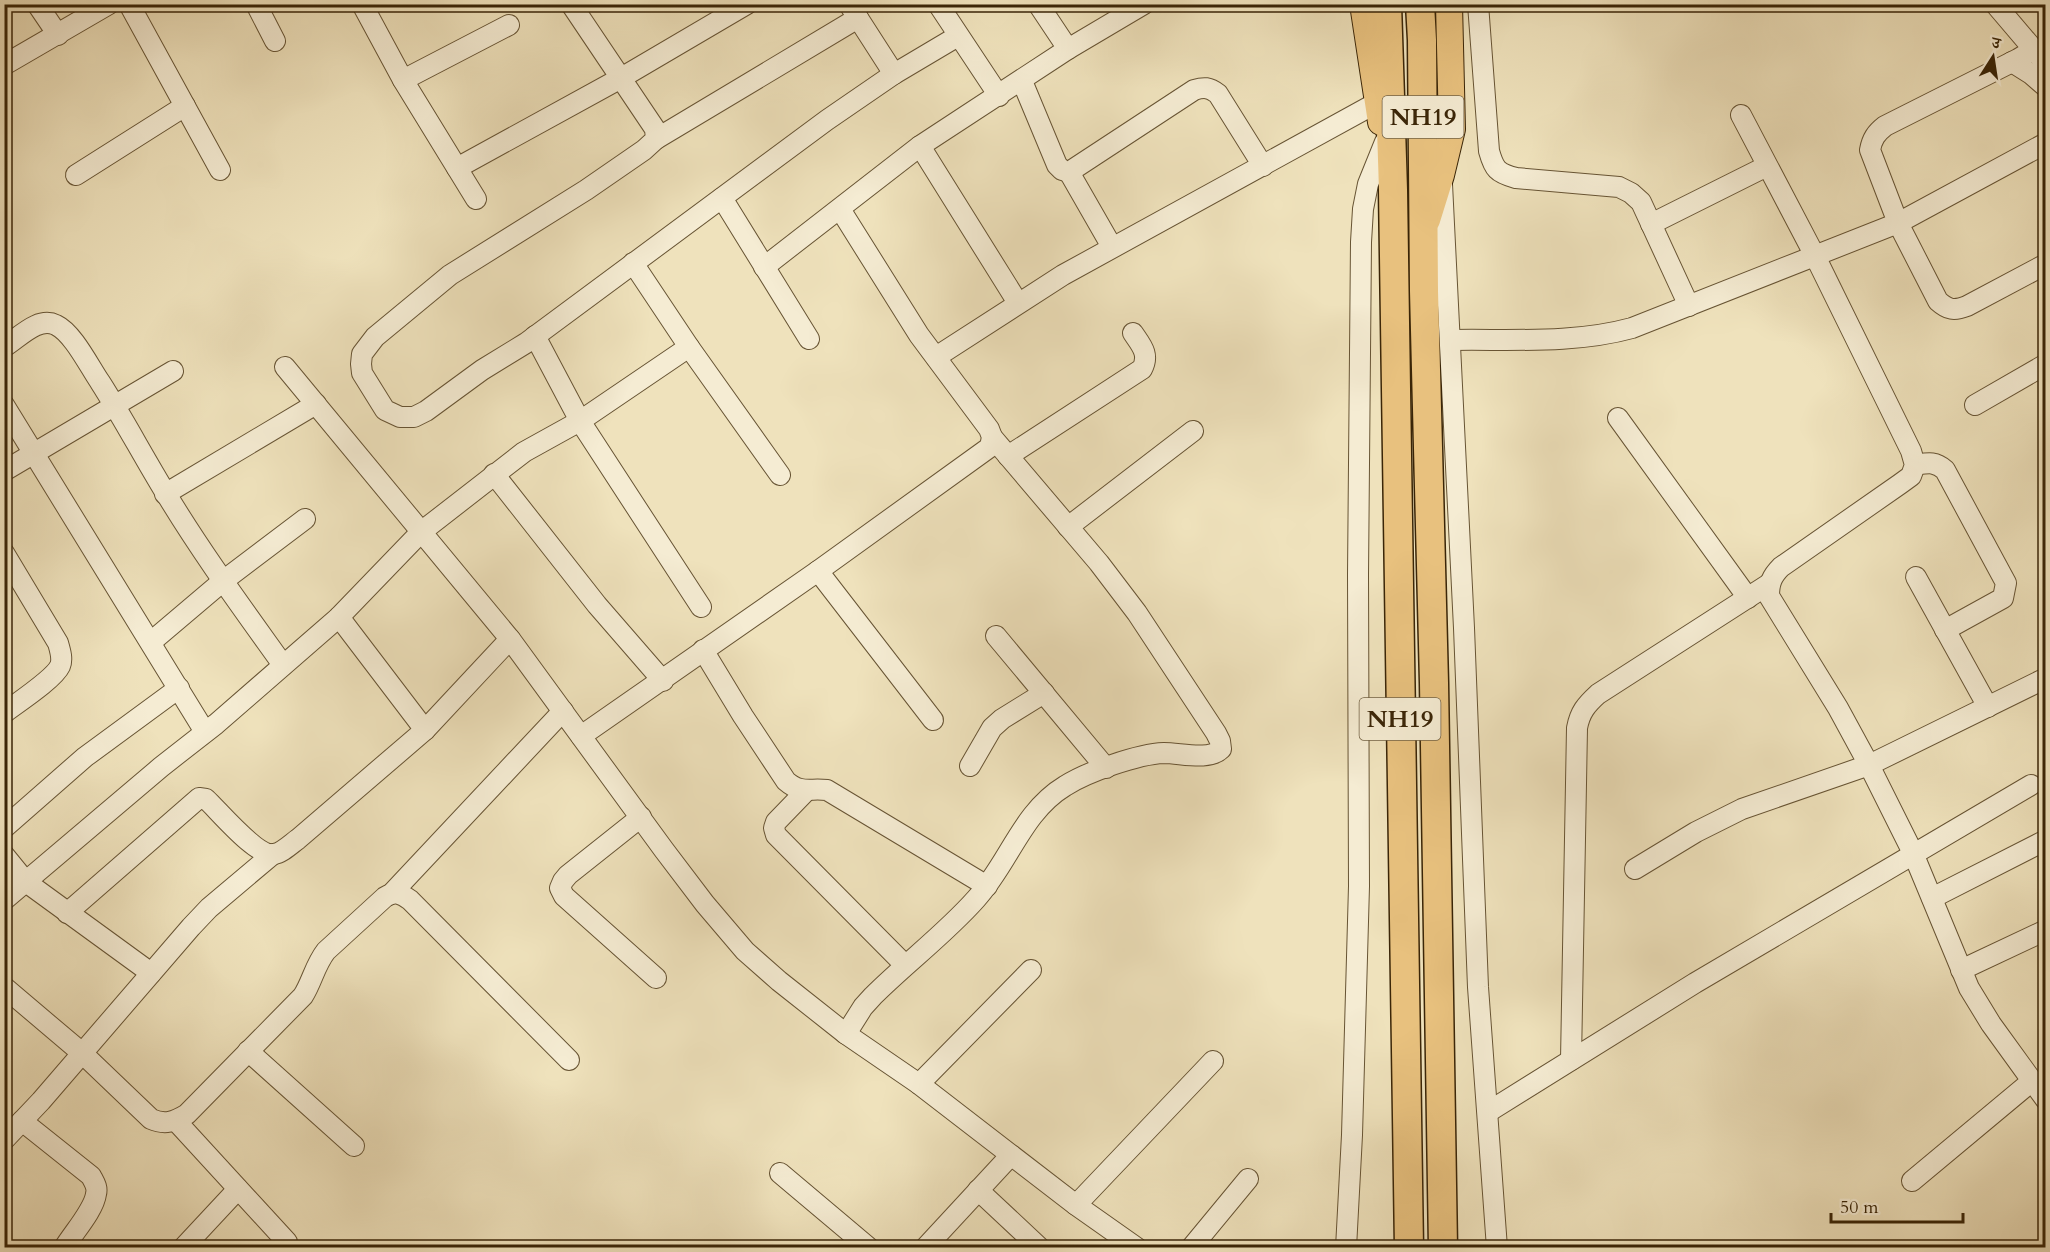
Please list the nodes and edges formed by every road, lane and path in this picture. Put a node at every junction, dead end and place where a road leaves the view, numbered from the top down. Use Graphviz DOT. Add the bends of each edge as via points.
graph roads {
  1 [pos="37,4"];
  2 [pos="110,4"];
  3 [pos="129,4"];
  4 [pos="256,4"];
  5 [pos="362,4"];
  6 [pos="572,4"];
  7 [pos="747,4"];
  8 [pos="938,4"];
  9 [pos="1038,4"];
  10 [pos="1144,4"];
  11 [pos="1363,4"];
  12 [pos="1387,4"];
  13 [pos="1420,4"];
  14 [pos="1449,4"];
  15 [pos="1478,4"];
  16 [pos="1995,4"];
  17 [pos="725,10"];
  18 [pos="853,11"];
  19 [pos="509,25"];
  20 [pos="58,35"];
  21 [pos="958,36"];
  22 [pos="274,41"];
  23 [pos="1068,50"];
  24 [pos="2027,57"];
  25 [pos="4,65"];
  26 [pos="894,74"];
  27 [pos="621,78"];
  28 [pos="403,80"];
  29 [pos="1022,81"];
  30 [pos="2046,87"];
  31 [pos="999,96"];
  32 [pos="1378,102"];
  33 [pos="185,106"];
  34 [pos="1741,115"];
  35 [pos="656,139"];
  36 [pos="1385,141"];
  37 [pos="2046,143"];
  38 [pos="921,146"];
  39 [pos="1263,166"];
  40 [pos="1767,166"];
  41 [pos="457,168"];
  42 [pos="220,170"];
  43 [pos="1069,172"];
  44 [pos="76,175"];
  45 [pos="1442,175"];
  46 [pos="1393,190"];
  47 [pos="722,198"];
  48 [pos="476,199"];
  49 [pos="840,209"];
  50 [pos="1898,223"];
  51 [pos="1651,224"];
  52 [pos="1424,229"];
  53 [pos="1112,247"];
  54 [pos="1815,256"];
  55 [pos="633,263"];
  56 [pos="2046,264"];
  57 [pos="764,267"];
  58 [pos="1018,303"];
  59 [pos="1689,306"];
  60 [pos="1132,333"];
  61 [pos="535,336"];
  62 [pos="809,339"];
  63 [pos="1451,340"];
  64 [pos="4,347"];
  65 [pos="689,347"];
  66 [pos="936,357"];
  67 [pos="2046,364"];
  68 [pos="285,367"];
  69 [pos="173,371"];
  70 [pos="316,404"];
  71 [pos="4,405"];
  72 [pos="1975,405"];
  73 [pos="115,406"];
  74 [pos="1618,418"];
  75 [pos="580,421"];
  76 [pos="1193,431"];
  77 [pos="992,437"];
  78 [pos="36,453"];
  79 [pos="1008,456"];
  80 [pos="1915,465"];
  81 [pos="4,471"];
  82 [pos="494,474"];
  83 [pos="780,475"];
  84 [pos="165,494"];
  85 [pos="305,519"];
  86 [pos="1068,526"];
  87 [pos="421,531"];
  88 [pos="4,554"];
  89 [pos="818,571"];
  90 [pos="1916,577"];
  91 [pos="223,581"];
  92 [pos="1769,584"];
  93 [pos="1748,598"];
  94 [pos="701,607"];
  95 [pos="339,617"];
  96 [pos="1945,630"];
  97 [pos="996,636"];
  98 [pos="510,639"];
  99 [pos="151,642"];
  100 [pos="703,650"];
  101 [pos="283,665"];
  102 [pos="2046,678"];
  103 [pos="663,681"];
  104 [pos="179,688"];
  105 [pos="1044,693"];
  106 [pos="1988,707"];
  107 [pos="563,711"];
  108 [pos="4,713"];
  109 [pos="933,720"];
  110 [pos="425,730"];
  111 [pos="205,732"];
  112 [pos="582,736"];
  113 [pos="1869,765"];
  114 [pos="970,766"];
  115 [pos="1106,768"];
  116 [pos="2031,785"];
  117 [pos="806,791"];
  118 [pos="641,817"];
  119 [pos="4,828"];
  120 [pos="2046,840"];
  121 [pos="1913,853"];
  122 [pos="273,854"];
  123 [pos="4,855"];
  124 [pos="1635,869"];
  125 [pos="26,882"];
  126 [pos="987,885"];
  127 [pos="393,892"];
  128 [pos="1932,898"];
  129 [pos="4,900"];
  130 [pos="68,913"];
  131 [pos="2046,930"];
  132 [pos="904,965"];
  133 [pos="1030,970"];
  134 [pos="1961,970"];
  135 [pos="151,973"];
  136 [pos="656,978"];
  137 [pos="4,987"];
  138 [pos="846,1034"];
  139 [pos="248,1052"];
  140 [pos="82,1053"];
  141 [pos="569,1060"];
  142 [pos="1571,1060"];
  143 [pos="1213,1061"];
  144 [pos="2032,1081"];
  145 [pos="919,1084"];
  146 [pos="2046,1100"];
  147 [pos="1488,1112"];
  148 [pos="176,1121"];
  149 [pos="11,1129"];
  150 [pos="354,1146"];
  151 [pos="1011,1155"];
  152 [pos="780,1173"];
  153 [pos="1248,1179"];
  154 [pos="1912,1181"];
  155 [pos="238,1188"];
  156 [pos="978,1190"];
  157 [pos="1076,1205"];
  158 [pos="287,1242"];
  159 [pos="64,1248"];
  160 [pos="183,1248"];
  161 [pos="869,1248"];
  162 [pos="925,1248"];
  163 [pos="1040,1248"];
  164 [pos="1137,1248"];
  165 [pos="1191,1248"];
  166 [pos="1346,1248"];
  167 [pos="1408,1248"];
  168 [pos="1443,1248"];
  169 [pos="1497,1248"];
  1 -- 20 [label="street"];
  2 -- 20 [label="street"];
  3 -- 33 [label="street"];
  4 -- 22 [label="street"];
  5 -- 28 [label="street"];
  6 -- 27 [label="street"];
  7 -- 17 [label="street"];
  8 -- 21 [label="street"];
  9 -- 23 [label="street"];
  10 -- 23 [label="street"];
  11 -- 32 [label="main road"];
  12 -- 46 [label="highway, NH19"];
  13 -- 52 [label="highway, NH19"];
  14 -- 45 [label="main road" via="1452,129"];
  15 -- 51 [label="street" via="1493,165 1502,174 1516,178 1618,187 1641,202"];
  16 -- 24 [label="street"];
  17 -- 27 [label="street"];
  18 -- 26 [label="street"];
  18 -- 35 [label="street"];
  19 -- 28 [label="street"];
  20 -- 25 [label="street"];
  21 -- 26 [label="street"];
  21 -- 31 [label="street"];
  23 -- 29 [label="street"];
  24 -- 30 [label="street" via="2031,74"];
  24 -- 50 [label="street" via="1877,132 1870,150"];
  26 -- 47 [label="street"];
  27 -- 35 [label="street" via="655,129"];
  27 -- 41 [label="street"];
  28 -- 41 [label="street"];
  29 -- 31 [label="street"];
  29 -- 43 [label="street" via="1057,165"];
  31 -- 38 [label="street"];
  32 -- 36 [label="main road"];
  32 -- 39 [label="street"];
  33 -- 42 [label="street"];
  33 -- 44 [label="street"];
  34 -- 40 [label="street"];
  35 -- 61 [label="street" via="586,190 450,275 375,336 362,354 362,373 385,410 400,417 414,417"];
  36 -- 46 [label="main road"];
  36 -- 166 [label="street" via="1368,184 1361,242 1359,886"];
  37 -- 50 [label="street"];
  38 -- 49 [label="street"];
  38 -- 58 [label="street"];
  39 -- 43 [label="street" via="1218,94 1202,87"];
  39 -- 53 [label="street"];
  40 -- 51 [label="street"];
  40 -- 54 [label="street"];
  41 -- 48 [label="street"];
  43 -- 53 [label="street"];
  45 -- 52 [label="main road"];
  45 -- 63 [label="street"];
  46 -- 167 [label="highway, NH19"];
  47 -- 55 [label="street"];
  47 -- 57 [label="street"];
  49 -- 57 [label="street"];
  49 -- 66 [label="street"];
  50 -- 54 [label="street"];
  50 -- 56 [label="street" via="1938,302 1946,308 1967,306"];
  51 -- 59 [label="street"];
  52 -- 168 [label="highway, NH19"];
  53 -- 58 [label="street"];
  54 -- 59 [label="street"];
  54 -- 80 [label="street"];
  55 -- 61 [label="street"];
  55 -- 65 [label="street"];
  57 -- 62 [label="street"];
  58 -- 66 [label="street"];
  59 -- 63 [label="street" via="1632,328 1591,337"];
  60 -- 79 [label="street" via="1146,354 1142,369"];
  61 -- 75 [label="street"];
  63 -- 147 [label="street" via="1481,1047"];
  64 -- 73 [label="street" via="35,326 46,322 57,325 68,334"];
  65 -- 75 [label="street"];
  65 -- 83 [label="street"];
  66 -- 77 [label="street"];
  67 -- 72 [label="street"];
  68 -- 70 [label="street"];
  69 -- 73 [label="street"];
  70 -- 84 [label="street"];
  70 -- 87 [label="street"];
  71 -- 78 [label="street"];
  73 -- 78 [label="street"];
  73 -- 84 [label="street"];
  74 -- 93 [label="street"];
  75 -- 82 [label="street"];
  75 -- 94 [label="street"];
  76 -- 86 [label="street"];
  77 -- 79 [label="street"];
  77 -- 89 [label="street" via="985,452"];
  78 -- 81 [label="street"];
  78 -- 99 [label="street"];
  79 -- 86 [label="street"];
  80 -- 92 [label="street" via="1911,476 1781,567"];
  80 -- 96 [label="street" via="1931,462 1945,470 2006,583 2003,598"];
  82 -- 87 [label="street"];
  82 -- 103 [label="street" via="597,605"];
  84 -- 91 [label="street"];
  85 -- 91 [label="street"];
  86 -- 115 [label="street" via="1137,614 1220,741 1221,749 1216,754 1160,753"];
  87 -- 95 [label="street"];
  87 -- 98 [label="street"];
  88 -- 108 [label="street" via="61,654 60,666 53,675"];
  89 -- 100 [label="street"];
  89 -- 109 [label="street"];
  90 -- 96 [label="street"];
  91 -- 99 [label="street"];
  91 -- 101 [label="street"];
  92 -- 93 [label="street"];
  92 -- 113 [label="street" via="1769,596"];
  93 -- 142 [label="street" via="1598,694 1579,714"];
  95 -- 101 [label="street"];
  95 -- 110 [label="street"];
  96 -- 106 [label="street"];
  97 -- 105 [label="street"];
  98 -- 107 [label="street"];
  98 -- 110 [label="street"];
  99 -- 104 [label="street"];
  100 -- 103 [label="street"];
  100 -- 117 [label="street" via="786,781"];
  101 -- 111 [label="street"];
  102 -- 106 [label="street"];
  103 -- 112 [label="street"];
  104 -- 111 [label="street"];
  104 -- 119 [label="street" via="85,757"];
  105 -- 114 [label="street" via="992,728"];
  105 -- 115 [label="street"];
  106 -- 113 [label="street"];
  107 -- 112 [label="street"];
  107 -- 127 [label="street"];
  110 -- 122 [label="street" via="298,839"];
  111 -- 125 [label="street"];
  112 -- 118 [label="street"];
  113 -- 121 [label="street"];
  113 -- 124 [label="street" via="1742,809"];
  115 -- 126 [label="street" via="1066,785 1037,809"];
  116 -- 121 [label="street"];
  117 -- 126 [label="street" via="827,790"];
  117 -- 132 [label="street" via="776,822 776,835"];
  118 -- 136 [label="street" via="568,875 561,888 564,896"];
  118 -- 138 [label="street" via="745,951"];
  120 -- 128 [label="street"];
  121 -- 128 [label="street"];
  121 -- 142 [label="street"];
  122 -- 130 [label="street" via="254,846 206,799 198,798"];
  122 -- 135 [label="street" via="209,908"];
  123 -- 125 [label="street"];
  125 -- 129 [label="street"];
  125 -- 130 [label="street"];
  126 -- 132 [label="street" via="964,912"];
  127 -- 139 [label="street" via="326,951 303,996"];
  127 -- 141 [label="street" via="410,900"];
  128 -- 134 [label="street"];
  130 -- 135 [label="street"];
  131 -- 134 [label="street"];
  132 -- 138 [label="street" via="863,1007"];
  133 -- 145 [label="street"];
  134 -- 144 [label="street" via="1991,1024"];
  135 -- 140 [label="street"];
  137 -- 140 [label="street"];
  138 -- 145 [label="street"];
  139 -- 148 [label="street"];
  139 -- 150 [label="street"];
  140 -- 148 [label="street" via="151,1119 162,1124"];
  140 -- 149 [label="street"];
  142 -- 147 [label="street"];
  143 -- 157 [label="street"];
  144 -- 146 [label="street"];
  144 -- 154 [label="street"];
  145 -- 151 [label="street"];
  147 -- 169 [label="street"];
  148 -- 155 [label="street"];
  149 -- 159 [label="street" via="91,1176 96,1185 92,1206"];
  151 -- 156 [label="street"];
  151 -- 157 [label="street"];
  152 -- 161 [label="street"];
  153 -- 165 [label="street"];
  155 -- 158 [label="street"];
  155 -- 160 [label="street"];
  156 -- 162 [label="street"];
  156 -- 163 [label="street"];
  157 -- 164 [label="street"];
}
